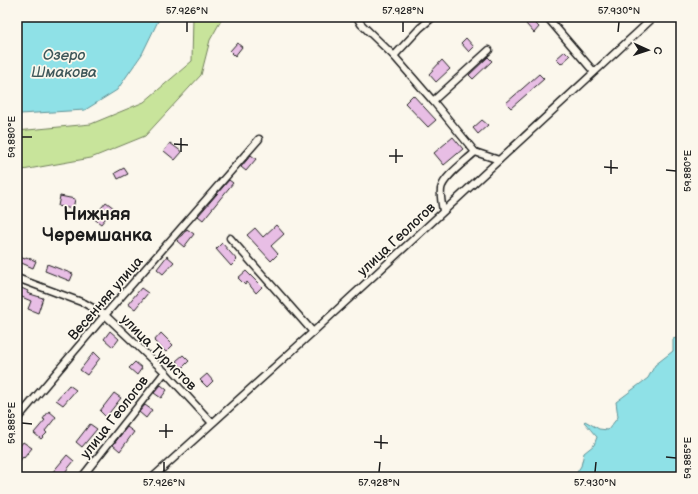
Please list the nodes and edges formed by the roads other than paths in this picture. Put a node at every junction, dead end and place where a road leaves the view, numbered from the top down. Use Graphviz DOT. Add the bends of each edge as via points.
graph roads {
  1 [pos="357,17"];
  2 [pos="433,17"];
  3 [pos="547,17"];
  4 [pos="654,17"];
  5 [pos="489,50"];
  6 [pos="394,56"];
  7 [pos="594,72"];
  8 [pos="434,100"];
  9 [pos="259,139"];
  10 [pos="475,152"];
  11 [pos="499,160"];
  12 [pos="443,211"];
  13 [pos="230,238"];
  14 [pos="17,278"];
  15 [pos="105,315"];
  16 [pos="313,332"];
  17 [pos="165,372"];
  18 [pos="17,419"];
  19 [pos="212,423"];
  20 [pos="82,477"];
  21 [pos="153,477"];
  1 -- 6 [label="street"];
  2 -- 6 [label="street"];
  3 -- 7 [label="street"];
  4 -- 7 [label="street, улица Геологов"];
  5 -- 8 [label="street"];
  6 -- 8 [label="street"];
  7 -- 11 [label="street, улица Геологов"];
  8 -- 10 [label="street"];
  9 -- 15 [label="street, Весенняя улица"];
  10 -- 11 [label="street"];
  10 -- 12 [label="street" via="447,178 441,188"];
  11 -- 12 [label="street, улица Геологов"];
  12 -- 16 [label="street, улица Геологов"];
  13 -- 16 [label="street"];
  14 -- 15 [label="street, улица Туристов" via="84,303"];
  15 -- 17 [label="street, улица Туристов"];
  15 -- 18 [label="street, Весенняя улица"];
  16 -- 19 [label="street, улица Геологов"];
  17 -- 19 [label="street, улица Туристов"];
  17 -- 20 [label="street, улица Геологов"];
  19 -- 21 [label="street, улица Геологов"];
}
